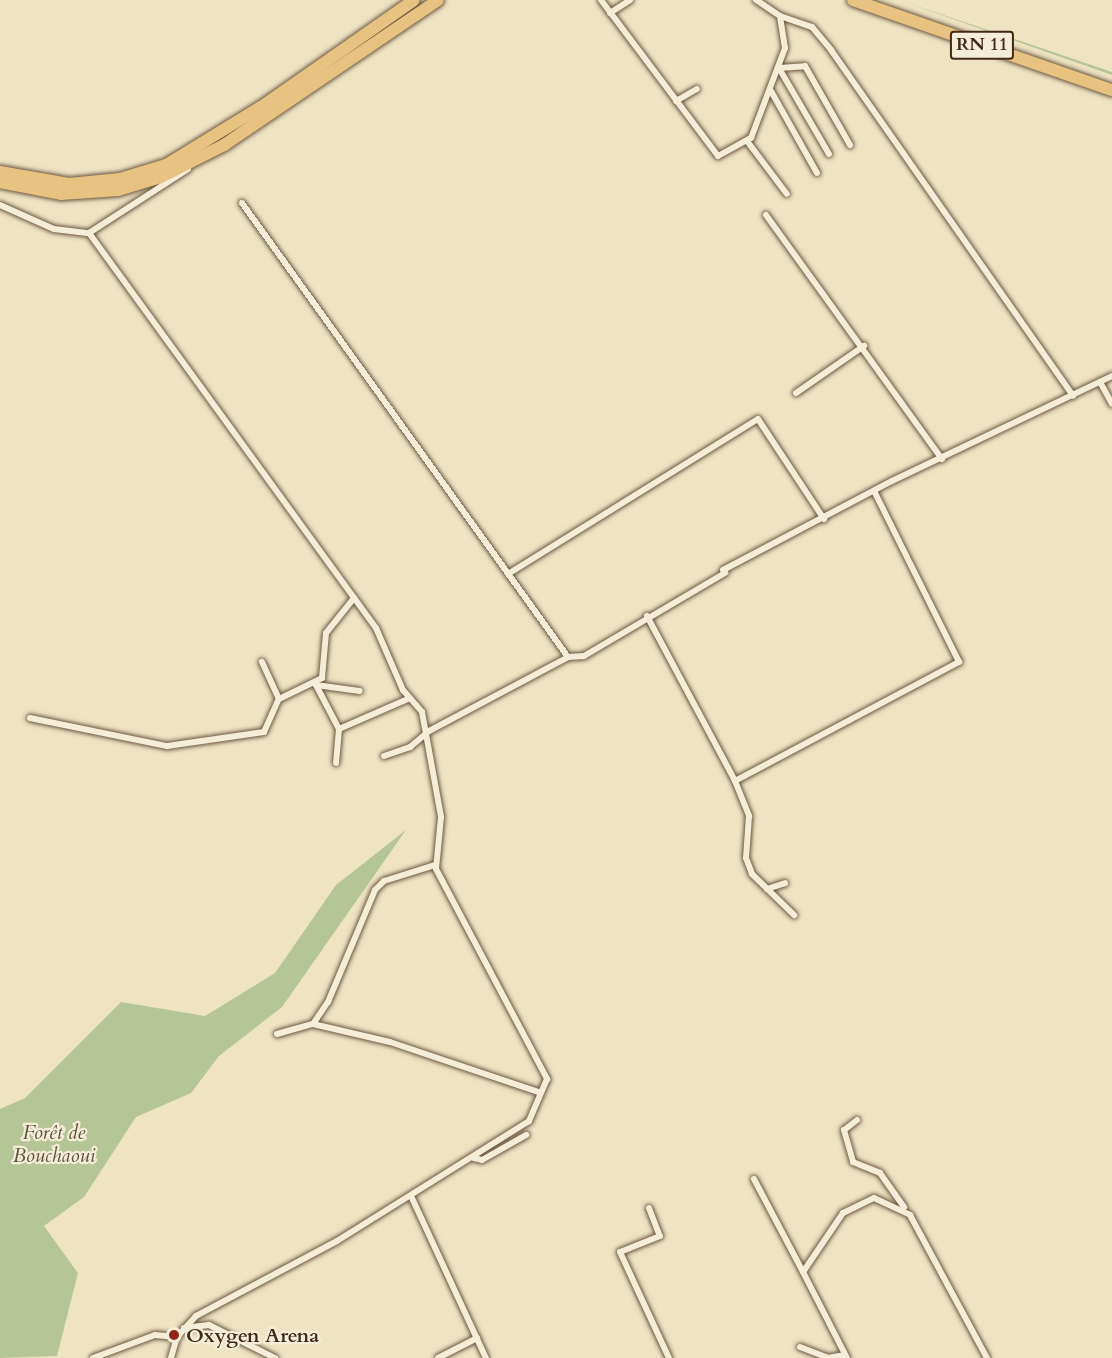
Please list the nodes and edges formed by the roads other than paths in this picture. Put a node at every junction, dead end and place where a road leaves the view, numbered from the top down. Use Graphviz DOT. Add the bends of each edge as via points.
graph roads {
  1 [pos="414,0"];
  2 [pos="438,0"];
  3 [pos="601,0"];
  4 [pos="630,0"];
  5 [pos="756,0"];
  6 [pos="853,0"];
  7 [pos="878,0"];
  8 [pos="610,13"];
  9 [pos="780,16"];
  10 [pos="779,68"];
  11 [pos="1112,82"];
  12 [pos="697,89"];
  13 [pos="1112,90"];
  14 [pos="771,91"];
  15 [pos="676,101"];
  16 [pos="747,141"];
  17 [pos="850,145"];
  18 [pos="208,154"];
  19 [pos="829,154"];
  20 [pos="0,172"];
  21 [pos="817,173"];
  22 [pos="0,182"];
  23 [pos="787,194"];
  24 [pos="242,203"];
  25 [pos="0,205"];
  26 [pos="766,215"];
  27 [pos="89,233"];
  28 [pos="864,346"];
  29 [pos="1112,376"];
  30 [pos="1100,382"];
  31 [pos="796,393"];
  32 [pos="1073,396"];
  33 [pos="1112,404"];
  34 [pos="942,459"];
  35 [pos="874,491"];
  36 [pos="824,519"];
  37 [pos="508,574"];
  38 [pos="354,598"];
  39 [pos="647,616"];
  40 [pos="568,657"];
  41 [pos="262,662"];
  42 [pos="316,685"];
  43 [pos="360,691"];
  44 [pos="279,699"];
  45 [pos="408,699"];
  46 [pos="30,718"];
  47 [pos="339,729"];
  48 [pos="429,731"];
  49 [pos="384,756"];
  50 [pos="336,763"];
  51 [pos="735,782"];
  52 [pos="435,865"];
  53 [pos="785,883"];
  54 [pos="767,889"];
  55 [pos="794,915"];
  56 [pos="313,1024"];
  57 [pos="277,1034"];
  58 [pos="539,1092"];
  59 [pos="857,1119"];
  60 [pos="526,1135"];
  61 [pos="474,1158"];
  62 [pos="754,1179"];
  63 [pos="412,1198"];
  64 [pos="649,1208"];
  65 [pos="905,1208"];
  66 [pos="803,1272"];
  67 [pos="183,1328"];
  68 [pos="177,1337"];
  69 [pos="477,1338"];
  70 [pos="800,1347"];
  71 [pos="846,1356"];
  72 [pos="93,1358"];
  73 [pos="171,1358"];
  74 [pos="274,1358"];
  75 [pos="438,1358"];
  76 [pos="486,1358"];
  77 [pos="669,1358"];
  78 [pos="987,1358"];
  1 -- 20 [label="highway" via="267,103 166,165 120,179 69,184"];
  2 -- 18 [label="highway"];
  3 -- 8 [label="street"];
  4 -- 8 [label="street"];
  5 -- 9 [label="street"];
  6 -- 13 [label="highway, RN 11"];
  7 -- 11 [label="highway, RN 11"];
  8 -- 15 [label="street"];
  9 -- 10 [label="street" via="785,48"];
  9 -- 32 [label="street" via="812,27 831,50"];
  10 -- 14 [label="street"];
  10 -- 17 [label="street" via="805,66"];
  10 -- 19 [label="street"];
  12 -- 15 [label="street"];
  14 -- 16 [label="street"];
  14 -- 21 [label="street"];
  15 -- 16 [label="street" via="718,156"];
  16 -- 23 [label="street"];
  18 -- 22 [label="highway" via="152,181 99,193 44,192"];
  18 -- 27 [label="street"];
  24 -- 37 [label="street"];
  25 -- 27 [label="street" via="54,229"];
  26 -- 28 [label="street"];
  27 -- 38 [label="street"];
  28 -- 31 [label="street"];
  28 -- 34 [label="street"];
  29 -- 30 [label="street"];
  30 -- 32 [label="street"];
  30 -- 33 [label="street"];
  32 -- 34 [label="street"];
  34 -- 35 [label="street"];
  35 -- 36 [label="street"];
  35 -- 51 [label="street" via="958,662"];
  36 -- 37 [label="street" via="758,419"];
  36 -- 39 [label="street"];
  37 -- 40 [label="street"];
  38 -- 42 [label="street" via="326,633 324,672"];
  38 -- 45 [label="street" via="381,636"];
  39 -- 40 [label="street" via="584,656"];
  39 -- 51 [label="street"];
  40 -- 48 [label="street"];
  41 -- 44 [label="street"];
  42 -- 43 [label="street"];
  42 -- 44 [label="street"];
  42 -- 47 [label="street"];
  44 -- 46 [label="street" via="264,732 179,746"];
  45 -- 47 [label="street"];
  45 -- 48 [label="street" via="422,712"];
  47 -- 50 [label="street"];
  48 -- 49 [label="street" via="410,747"];
  48 -- 52 [label="street" via="441,817"];
  51 -- 54 [label="street" via="748,816 746,858"];
  52 -- 56 [label="street" via="384,881 375,890 328,1002"];
  52 -- 58 [label="street" via="546,1073"];
  53 -- 54 [label="street"];
  54 -- 55 [label="street"];
  56 -- 57 [label="street"];
  56 -- 58 [label="street" via="390,1042"];
  58 -- 61 [label="street" via="529,1121"];
  59 -- 65 [label="street" via="844,1130 854,1162 880,1173"];
  60 -- 61 [label="street" via="482,1160"];
  61 -- 63 [label="street"];
  62 -- 66 [label="street"];
  63 -- 67 [label="street"];
  63 -- 69 [label="street"];
  64 -- 77 [label="street" via="660,1236 620,1252"];
  65 -- 66 [label="street" via="874,1198 843,1213"];
  65 -- 78 [label="street"];
  66 -- 71 [label="street"];
  67 -- 68 [label="street"];
  67 -- 74 [label="street" via="209,1325"];
  68 -- 72 [label="street" via="155,1335"];
  68 -- 73 [label="street"];
  69 -- 75 [label="street"];
  69 -- 76 [label="street"];
  70 -- 71 [label="street" via="828,1358"];
}
